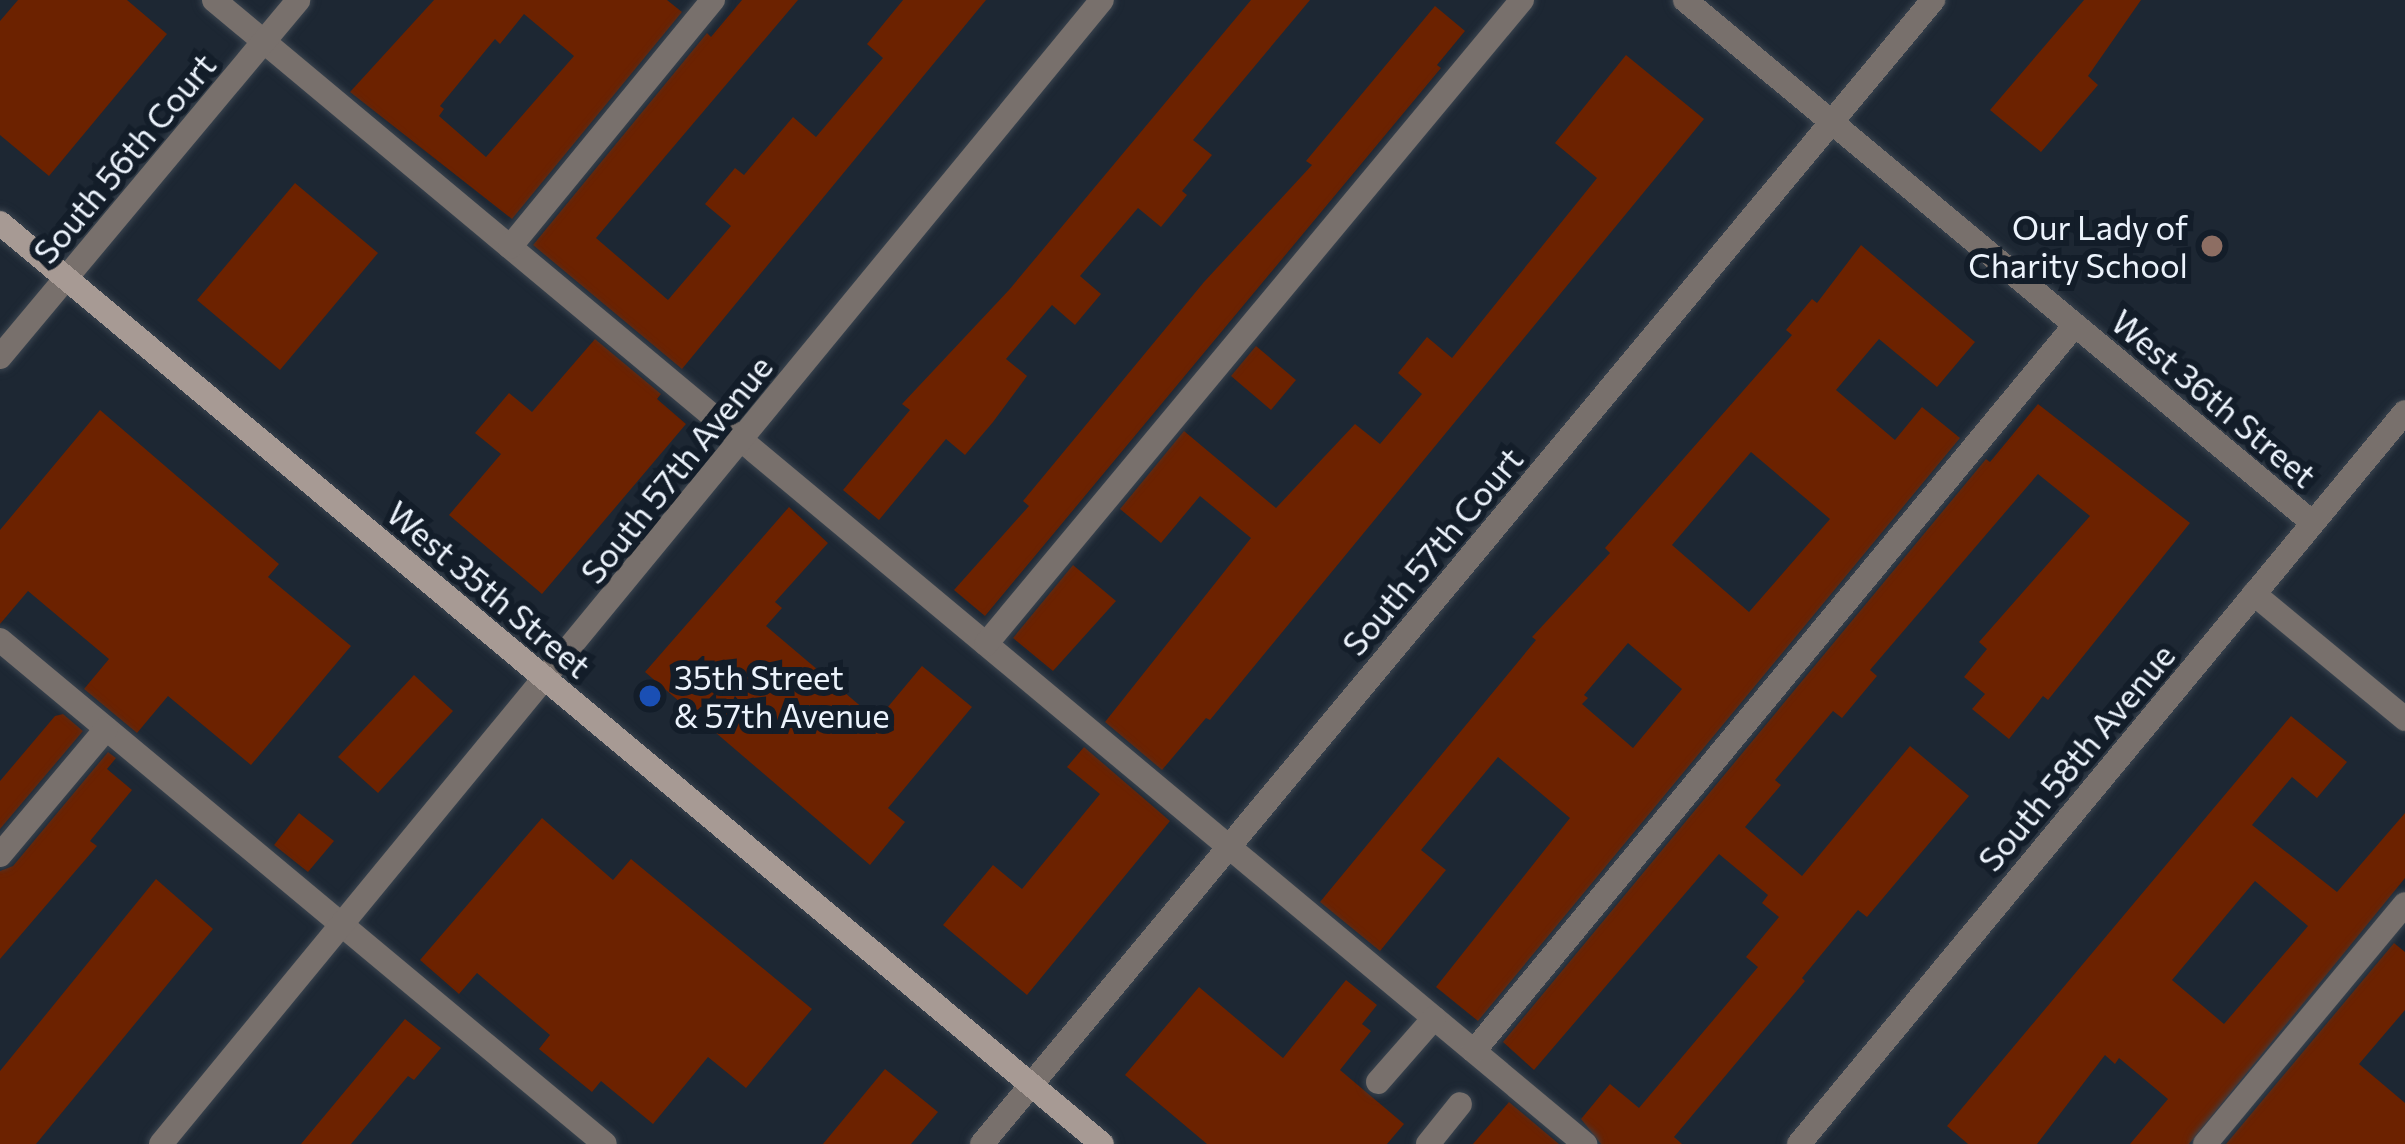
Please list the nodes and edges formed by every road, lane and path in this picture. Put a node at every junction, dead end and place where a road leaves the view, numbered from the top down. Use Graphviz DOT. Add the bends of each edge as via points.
graph roads {
  1 [pos="214,0"];
  2 [pos="298,0"];
  3 [pos="712,0"];
  4 [pos="1102,0"];
  5 [pos="1522,0"];
  6 [pos="1685,0"];
  7 [pos="1933,0"];
  8 [pos="263,41"];
  9 [pos="1831,122"];
  10 [pos="0,223"];
  11 [pos="510,247"];
  12 [pos="66,278"];
  13 [pos="2075,326"];
  14 [pos="0,357"];
  15 [pos="2405,412"];
  16 [pos="742,440"];
  17 [pos="2313,523"];
  18 [pos="2254,594"];
  19 [pos="0,640"];
  20 [pos="986,644"];
  21 [pos="546,680"];
  22 [pos="2405,719"];
  23 [pos="106,729"];
  24 [pos="1229,847"];
  25 [pos="0,855"];
  26 [pos="2405,904"];
  27 [pos="342,925"];
  28 [pos="1434,1018"];
  29 [pos="1474,1051"];
  30 [pos="1378,1082"];
  31 [pos="1031,1085"];
  32 [pos="1460,1104"];
  33 [pos="589,1139"];
  34 [pos="160,1144"];
  35 [pos="982,1144"];
  36 [pos="1102,1144"];
  37 [pos="1427,1144"];
  38 [pos="1585,1144"];
  39 [pos="1798,1144"];
  40 [pos="2205,1144"];
  1 -- 8 [label="street"];
  2 -- 8 [label="street, South 56th Court"];
  3 -- 11 [label="street"];
  4 -- 16 [label="street, South 57th Avenue"];
  5 -- 20 [label="street"];
  6 -- 9 [label="street, West 36th Street"];
  7 -- 9 [label="street, South 57th Court"];
  8 -- 11 [label="street"];
  8 -- 12 [label="street, South 56th Court"];
  9 -- 13 [label="street, West 36th Street"];
  9 -- 24 [label="street, South 57th Court"];
  10 -- 12 [label="street, West 35th Street"];
  11 -- 16 [label="street"];
  12 -- 14 [label="street, South 56th Court"];
  12 -- 21 [label="street, West 35th Street"];
  13 -- 17 [label="street, West 36th Street"];
  13 -- 29 [label="street"];
  15 -- 17 [label="street, South 58th Avenue"];
  16 -- 20 [label="street"];
  16 -- 21 [label="street, South 57th Avenue"];
  17 -- 18 [label="street, South 58th Avenue"];
  18 -- 22 [label="street"];
  18 -- 39 [label="street, South 58th Avenue"];
  19 -- 23 [label="street"];
  20 -- 24 [label="street"];
  21 -- 27 [label="street, South 57th Avenue"];
  21 -- 31 [label="street, West 35th Street"];
  23 -- 25 [label="street"];
  23 -- 27 [label="street"];
  24 -- 28 [label="street"];
  24 -- 31 [label="street, South 57th Court"];
  26 -- 40 [label="street"];
  27 -- 33 [label="street"];
  27 -- 34 [label="street, South 57th Avenue"];
  28 -- 29 [label="street"];
  28 -- 30 [label="street"];
  29 -- 38 [label="street"];
  31 -- 35 [label="street, South 57th Court"];
  31 -- 36 [label="street, West 35th Street"];
  32 -- 37 [label="street"];
}
